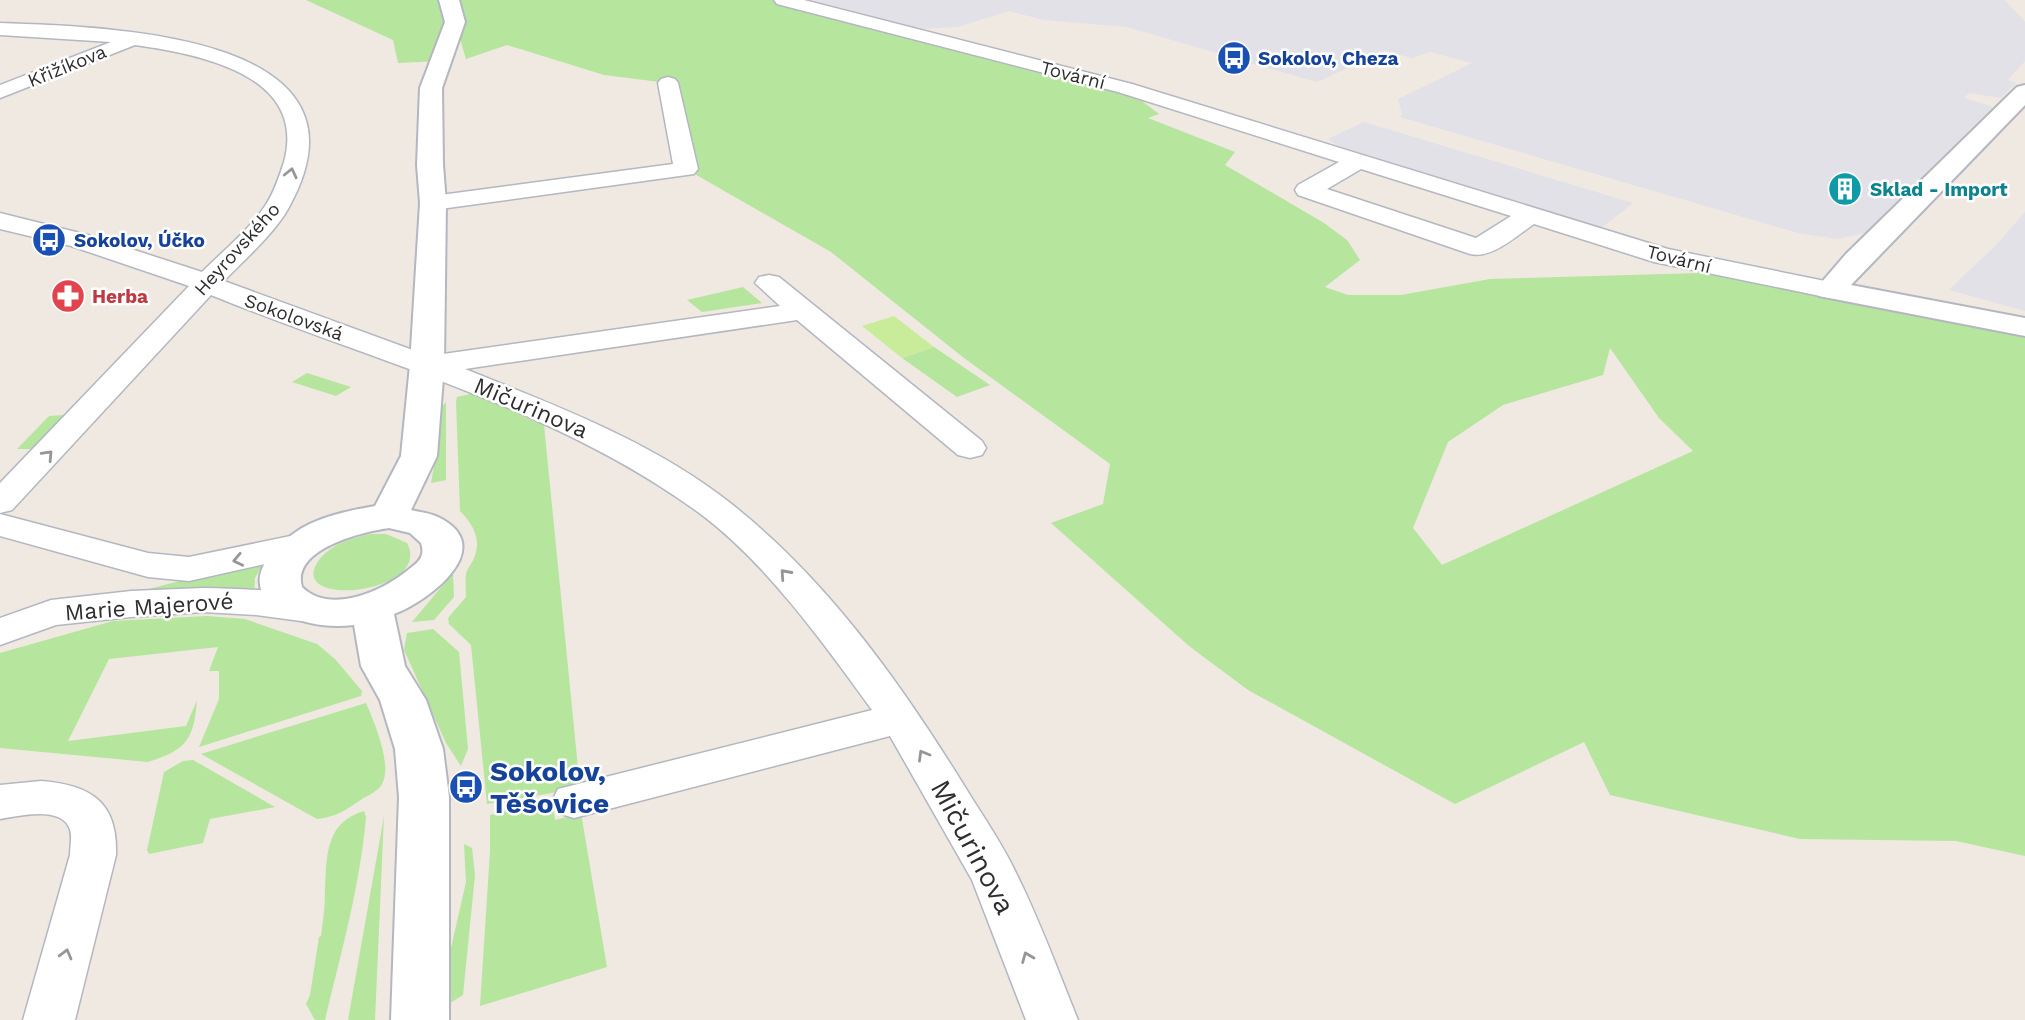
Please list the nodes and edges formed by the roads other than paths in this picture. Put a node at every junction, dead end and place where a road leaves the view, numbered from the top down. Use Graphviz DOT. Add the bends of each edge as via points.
graph roads {
  1 [pos="449,0"];
  2 [pos="783,0"];
  3 [pos="0,29"];
  4 [pos="135,39"];
  5 [pos="668,83"];
  6 [pos="0,92"];
  7 [pos="2025,92"];
  8 [pos="1359,162"];
  9 [pos="433,203"];
  10 [pos="1530,215"];
  11 [pos="0,221"];
  12 [pos="205,283"];
  13 [pos="769,283"];
  14 [pos="1830,290"];
  15 [pos="803,311"];
  16 [pos="2025,327"];
  17 [pos="428,365"];
  18 [pos="970,448"];
  19 [pos="0,503"];
  20 [pos="389,516"];
  21 [pos="0,525"];
  22 [pos="305,544"];
  23 [pos="189,569"];
  24 [pos="301,608"];
  25 [pos="371,608"];
  26 [pos="51,613"];
  27 [pos="0,632"];
  28 [pos="901,718"];
  29 [pos="574,801"];
  30 [pos="0,802"];
  31 [pos="49,1020"];
  32 [pos="420,1020"];
  33 [pos="1052,1020"];
  1 -- 9 [label="street" via="455,22 431,88"];
  2 -- 8 [label="street, Tovární" via="1125,88"];
  3 -- 4 [label="street, Heyrovského"];
  4 -- 6 [label="street, Křižíkova"];
  12 -- 4 [label="street, Heyrovského, one-way" via="275,211 294,162 299,138 296,118 288,100 253,74 196,51"];
  5 -- 9 [label="street" via="686,169"];
  7 -- 14 [label="street"];
  8 -- 10 [label="street, Tovární"];
  8 -- 10 [label="street" via="1307,190 1479,248"];
  9 -- 17 [label="street"];
  10 -- 14 [label="street, Tovární" via="1663,256"];
  11 -- 12 [label="street, Sokolovská" via="127,254"];
  12 -- 17 [label="street, Sokolovská"];
  19 -- 12 [label="street, Heyrovského, one-way" via="158,339"];
  13 -- 15 [label="street"];
  14 -- 16 [label="street"];
  15 -- 17 [label="street, Mičurinova"];
  15 -- 18 [label="street"];
  17 -- 20 [label="street" via="419,456"];
  28 -- 17 [label="street, Mičurinova, one-way" via="836,631 775,562 716,509 646,463 577,426"];
  20 -- 22 [label="street" via="348,523"];
  20 -- 25 [label="street" via="432,527 441,539 443,553 420,585"];
  21 -- 23 [label="street" via="148,565"];
  22 -- 23 [label="street, one-way"];
  22 -- 24 [label="street" via="281,573 280,587 286,599"];
  23 -- 26 [label="street"];
  24 -- 25 [label="street" via="333,613"];
  24 -- 26 [label="street, Marie Majerové" via="203,600"];
  25 -- 32 [label="street" via="383,666 403,700 419,749 424,797"];
  26 -- 27 [label="street, Marie Majerové"];
  28 -- 29 [label="street"];
  33 -- 28 [label="street, Mičurinova, one-way" via="994,876"];
  31 -- 30 [label="street, one-way" via="93,855 94,831 85,814 65,800 40,797"];
}
